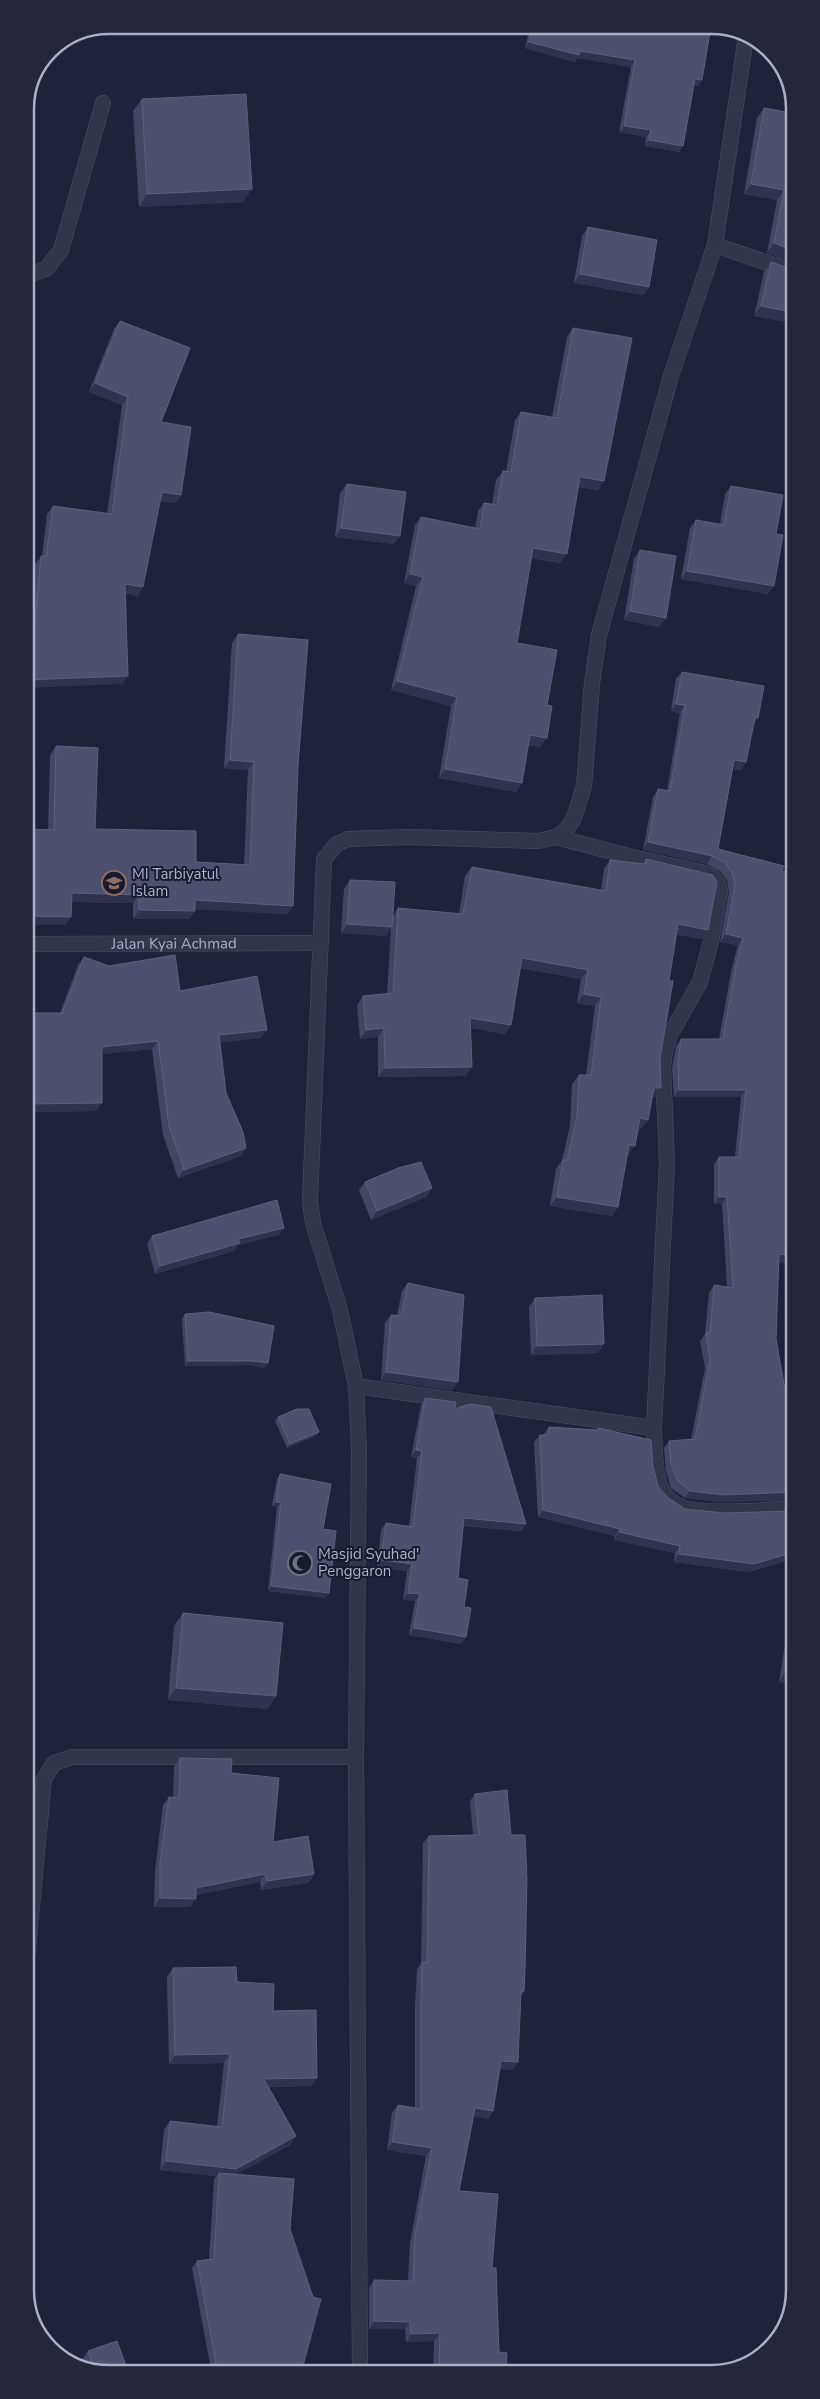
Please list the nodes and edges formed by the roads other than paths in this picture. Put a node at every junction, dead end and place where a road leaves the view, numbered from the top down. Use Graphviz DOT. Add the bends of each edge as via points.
graph roads {
  1 [pos="745,42"];
  2 [pos="103,103"];
  3 [pos="715,245"];
  4 [pos="786,270"];
  5 [pos="34,273"];
  6 [pos="556,837"];
  7 [pos="320,943"];
  8 [pos="34,944"];
  9 [pos="356,1386"];
  10 [pos="654,1428"];
  11 [pos="786,1509"];
  12 [pos="356,1757"];
  13 [pos="34,1884"];
  14 [pos="360,2365"];
  1 -- 3 [label="street"];
  2 -- 5 [label="street" via="61,250 46,269"];
  3 -- 4 [label="street"];
  3 -- 6 [label="street" via="671,376 599,635 584,786 574,818"];
  6 -- 7 [label="street" via="538,841 409,837 348,839 330,850 324,859"];
  6 -- 10 [label="street" via="632,858 705,873 713,877 720,891 700,982 665,1050 667,1162"];
  7 -- 8 [label="street, Jalan Kyai Achmad"];
  7 -- 9 [label="street" via="310,1201 313,1223 340,1310"];
  9 -- 10 [label="street"];
  9 -- 12 [label="street" via="359,1450"];
  10 -- 11 [label="street" via="657,1471 668,1499 683,1508 713,1511"];
  12 -- 13 [label="street" via="72,1756 54,1763 44,1779"];
  12 -- 14 [label="street"];
}
